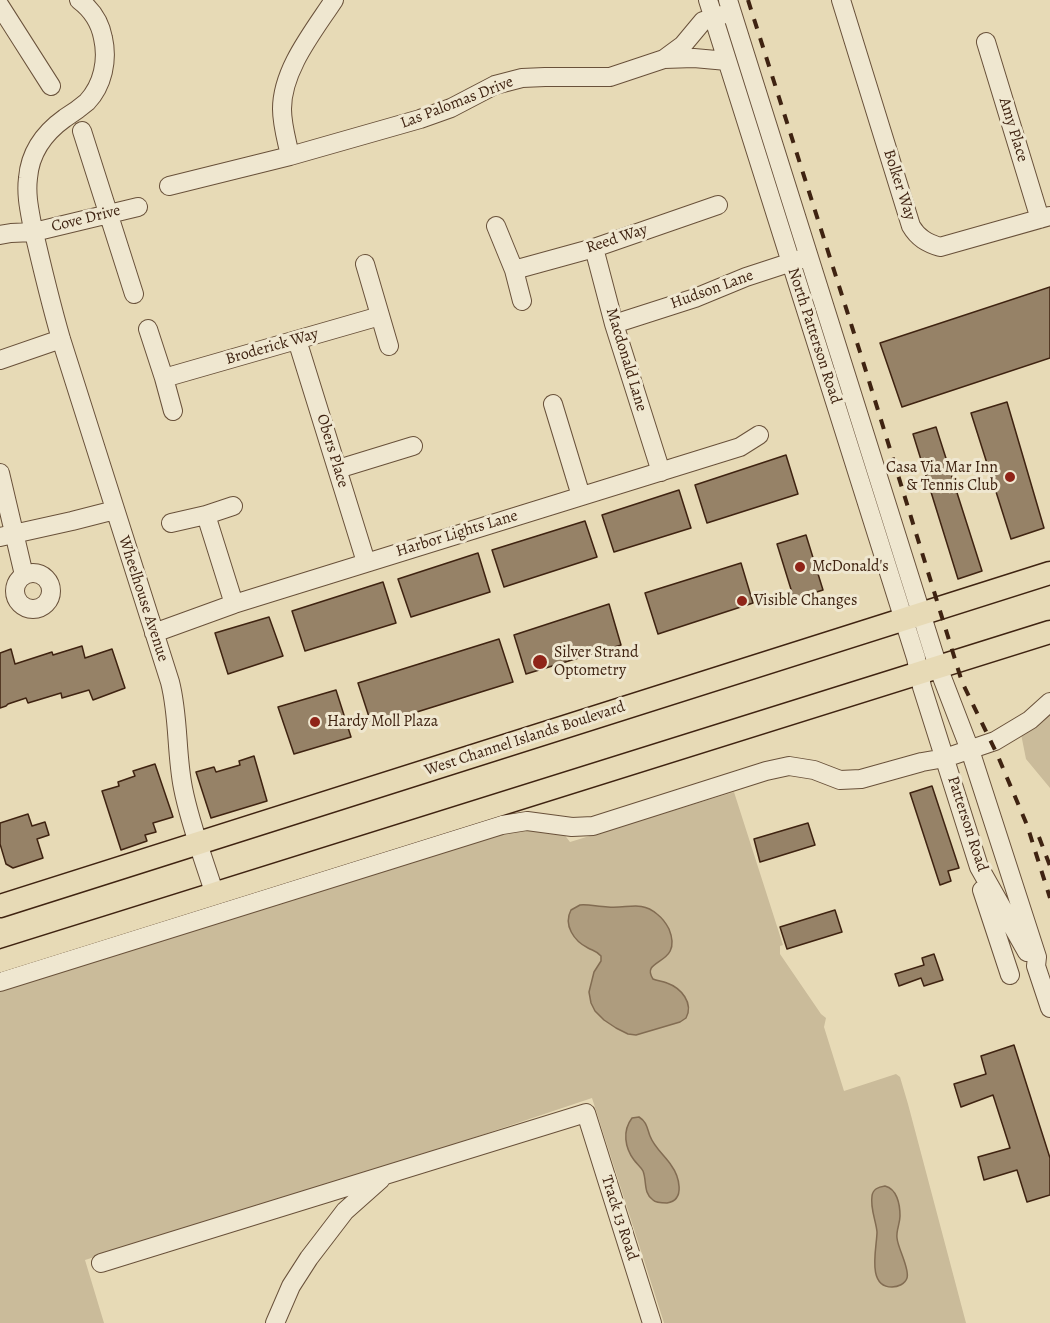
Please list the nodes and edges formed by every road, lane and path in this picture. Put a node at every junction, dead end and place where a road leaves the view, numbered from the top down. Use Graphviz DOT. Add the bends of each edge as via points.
graph roads {
  1 [pos="79,0"];
  2 [pos="334,0"];
  3 [pos="841,0"];
  4 [pos="0,6"];
  5 [pos="730,6"];
  6 [pos="711,9"];
  7 [pos="986,42"];
  8 [pos="664,59"];
  9 [pos="727,61"];
  10 [pos="51,86"];
  11 [pos="82,131"];
  12 [pos="290,156"];
  13 [pos="169,186"];
  14 [pos="718,205"];
  15 [pos="138,207"];
  16 [pos="108,214"];
  17 [pos="1045,217"];
  18 [pos="496,226"];
  19 [pos="34,232"];
  20 [pos="0,234"];
  21 [pos="594,248"];
  22 [pos="809,257"];
  23 [pos="790,262"];
  24 [pos="365,264"];
  25 [pos="514,270"];
  26 [pos="134,294"];
  27 [pos="522,301"];
  28 [pos="380,316"];
  29 [pos="614,324"];
  30 [pos="148,329"];
  31 [pos="61,339"];
  32 [pos="297,340"];
  33 [pos="389,346"];
  34 [pos="0,360"];
  35 [pos="164,378"];
  36 [pos="553,404"];
  37 [pos="173,411"];
  38 [pos="759,435"];
  39 [pos="413,446"];
  40 [pos="338,469"];
  41 [pos="661,472"];
  42 [pos="0,473"];
  43 [pos="581,496"];
  44 [pos="232,506"];
  45 [pos="115,510"];
  46 [pos="206,515"];
  47 [pos="171,523"];
  48 [pos="7,535"];
  49 [pos="366,562"];
  50 [pos="1050,573"];
  51 [pos="24,575"];
  52 [pos="234,604"];
  53 [pos="912,616"];
  54 [pos="1050,632"];
  55 [pos="154,633"];
  56 [pos="928,670"];
  57 [pos="1050,702"];
  58 [pos="970,750"];
  59 [pos="945,758"];
  60 [pos="198,844"];
  61 [pos="978,867"];
  62 [pos="215,894"];
  63 [pos="0,906"];
  64 [pos="0,961"];
  65 [pos="1036,966"];
  66 [pos="1010,975"];
  67 [pos="0,982"];
  68 [pos="1050,1008"];
  69 [pos="386,1174"];
  70 [pos="101,1263"];
  71 [pos="275,1323"];
  72 [pos="652,1323"];
  1 -- 19 [label="street, Cove Drive" via="102,32 105,63 88,101 55,127 33,154 27,190"];
  2 -- 12 [label="street" via="286,80 282,108"];
  3 -- 17 [label="street, Bolker Way" via="914,232 929,244 940,246"];
  4 -- 10 [label="street"];
  5 -- 6 [label="street, Las Palomas Drive"];
  5 -- 22 [label="street, North Patterson Road"];
  6 -- 8 [label="street, Las Palomas Drive" via="683,45"];
  6 -- 9 [label="street, North Patterson Road"];
  7 -- 17 [label="street, Amy Place"];
  8 -- 9 [label="street"];
  8 -- 12 [label="street, Las Palomas Drive" via="610,77 522,78 495,85 420,119"];
  9 -- 23 [label="street, North Patterson Road"];
  11 -- 16 [label="street"];
  12 -- 13 [label="street, Las Palomas Drive"];
  14 -- 21 [label="street, Reed Way"];
  15 -- 16 [label="street, Cove Drive"];
  16 -- 19 [label="street, Cove Drive"];
  16 -- 26 [label="street"];
  18 -- 25 [label="street"];
  19 -- 20 [label="street, Cove Drive"];
  19 -- 31 [label="street, Wheelhouse Avenue"];
  21 -- 25 [label="street, Reed Way"];
  21 -- 29 [label="street, Macdonald Lane"];
  22 -- 23 [label="street, Hudson Lane"];
  22 -- 53 [label="street, North Patterson Road"];
  23 -- 29 [label="street, Hudson Lane"];
  23 -- 53 [label="street, North Patterson Road"];
  24 -- 28 [label="street"];
  25 -- 27 [label="street"];
  28 -- 32 [label="street, Broderick Way"];
  28 -- 33 [label="street"];
  29 -- 41 [label="street, Macdonald Lane"];
  30 -- 35 [label="street"];
  31 -- 34 [label="street"];
  31 -- 45 [label="street, Wheelhouse Avenue"];
  32 -- 35 [label="street, Broderick Way"];
  32 -- 40 [label="street, Obers Place"];
  35 -- 37 [label="street"];
  36 -- 43 [label="street"];
  38 -- 41 [label="street, Harbor Lights Lane" via="740,447"];
  39 -- 40 [label="street"];
  40 -- 49 [label="street, Obers Place"];
  41 -- 43 [label="street, Harbor Lights Lane"];
  42 -- 48 [label="street"];
  43 -- 49 [label="street, Harbor Lights Lane"];
  44 -- 46 [label="street"];
  45 -- 48 [label="street"];
  45 -- 55 [label="street, Wheelhouse Avenue"];
  46 -- 47 [label="street"];
  46 -- 52 [label="street"];
  48 -- 51 [label="street"];
  49 -- 52 [label="street, Harbor Lights Lane"];
  50 -- 53 [label="main road, West Channel Islands Boulevard"];
  52 -- 55 [label="street, Harbor Lights Lane"];
  53 -- 56 [label="street, North Patterson Road" via="916,658"];
  53 -- 60 [label="main road, West Channel Islands Boulevard"];
  54 -- 56 [label="main road"];
  55 -- 60 [label="street, Wheelhouse Avenue" via="173,695 183,787"];
  56 -- 58 [label="street, Patterson Road"];
  56 -- 59 [label="street, Patterson Road" via="924,694"];
  56 -- 62 [label="main road"];
  57 -- 58 [label="street" via="1001,738"];
  58 -- 59 [label="street"];
  58 -- 65 [label="street, Patterson Road"];
  59 -- 61 [label="street, Patterson Road"];
  59 -- 67 [label="street" via="861,779 840,780 789,766 593,826 527,821 502,825"];
  60 -- 62 [label="street, Wheelhouse Avenue"];
  60 -- 63 [label="main road, West Channel Islands Boulevard"];
  61 -- 65 [label="street, Patterson Road"];
  61 -- 66 [label="street"];
  62 -- 64 [label="main road"];
  65 -- 68 [label="street, Patterson Road"];
  69 -- 70 [label="street"];
  69 -- 71 [label="street" via="345,1211 309,1258"];
  69 -- 72 [label="street, Track 13 Road" via="586,1113"];
}
